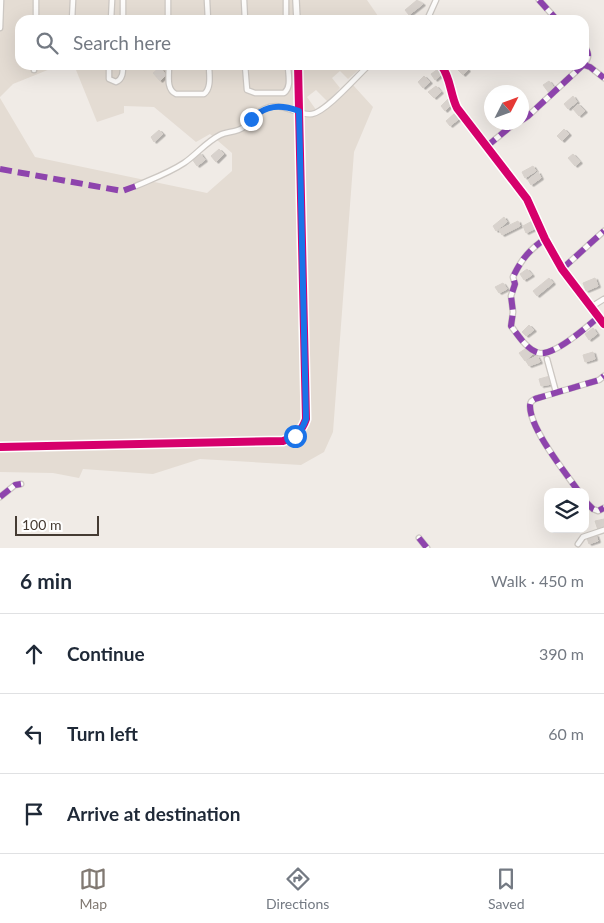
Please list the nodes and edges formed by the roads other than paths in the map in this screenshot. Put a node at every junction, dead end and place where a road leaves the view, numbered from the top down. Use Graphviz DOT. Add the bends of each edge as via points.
graph roads {
  1 [pos="1,0"];
  2 [pos="36,0"];
  3 [pos="73,0"];
  4 [pos="112,0"];
  5 [pos="123,0"];
  6 [pos="168,0"];
  7 [pos="207,0"];
  8 [pos="244,0"];
  9 [pos="286,0"];
  10 [pos="296,0"];
  11 [pos="436,0"];
  12 [pos="539,0"];
  13 [pos="36,15"];
  14 [pos="72,15"];
  15 [pos="111,15"];
  16 [pos="123,15"];
  17 [pos="168,15"];
  18 [pos="208,15"];
  19 [pos="245,15"];
  20 [pos="286,15"];
  21 [pos="297,15"];
  22 [pos="429,15"];
  23 [pos="552,15"];
  24 [pos="0,28"];
  25 [pos="589,67"];
  26 [pos="109,70"];
  27 [pos="123,70"];
  28 [pos="169,70"];
  29 [pos="209,70"];
  30 [pos="245,70"];
  31 [pos="288,70"];
  32 [pos="298,70"];
  33 [pos="364,70"];
  34 [pos="445,70"];
  35 [pos="579,70"];
  36 [pos="604,78"];
  37 [pos="299,111"];
  38 [pos="529,115"];
  39 [pos="506,130"];
  40 [pos="486,147"];
  41 [pos="136,186"];
  42 [pos="604,231"];
  43 [pos="545,239"];
  44 [pos="562,269"];
  45 [pos="604,299"];
  46 [pos="591,307"];
  47 [pos="600,317"];
  48 [pos="604,324"];
  49 [pos="547,359"];
  50 [pos="604,376"];
  51 [pos="556,392"];
  52 [pos="0,447"];
  53 [pos="20,484"];
  54 [pos="575,488"];
  55 [pos="0,497"];
  56 [pos="589,506"];
  57 [pos="604,508"];
  58 [pos="604,530"];
  59 [pos="419,538"];
  60 [pos="578,544"];
  61 [pos="427,548"];
  1 -- 24 [label="street"];
  2 -- 13 [label="street"];
  3 -- 14 [label="street"];
  4 -- 15 [label="street"];
  5 -- 16 [label="street"];
  6 -- 17 [label="street"];
  7 -- 18 [label="street"];
  8 -- 19 [label="street"];
  9 -- 20 [label="street"];
  10 -- 21 [label="street"];
  11 -- 22 [label="street"];
  12 -- 23 [label="street"];
  25 -- 36 [label="street"];
  26 -- 27 [label="street" via="109,79 116,82 122,77"];
  28 -- 29 [label="street" via="170,89 176,94 208,92"];
  30 -- 31 [label="street" via="247,90 284,93 289,87"];
  32 -- 37 [label="street"];
  33 -- 37 [label="street" via="318,112"];
  34 -- 40 [label="street" via="452,99"];
  35 -- 38 [label="street"];
  37 -- 41 [label="street" via="284,107 264,109 244,127 220,135 184,163"];
  37 -- 52 [label="street" via="306,419 300,431 283,441"];
  39 -- 40 [label="street"];
  40 -- 43 [label="street" via="527,199"];
  42 -- 44 [label="street"];
  43 -- 44 [label="street"];
  43 -- 47 [label="street" via="526,255 513,277 511,326 521,340 537,353 543,353 555,350"];
  44 -- 46 [label="street"];
  45 -- 46 [label="street"];
  46 -- 47 [label="street"];
  47 -- 48 [label="street"];
  49 -- 51 [label="street"];
  50 -- 51 [label="street"];
  51 -- 54 [label="street" via="532,401 530,405 535,427"];
  53 -- 55 [label="street"];
  56 -- 57 [label="street" via="598,511"];
  58 -- 60 [label="street" via="584,537"];
  59 -- 61 [label="street"];
}
